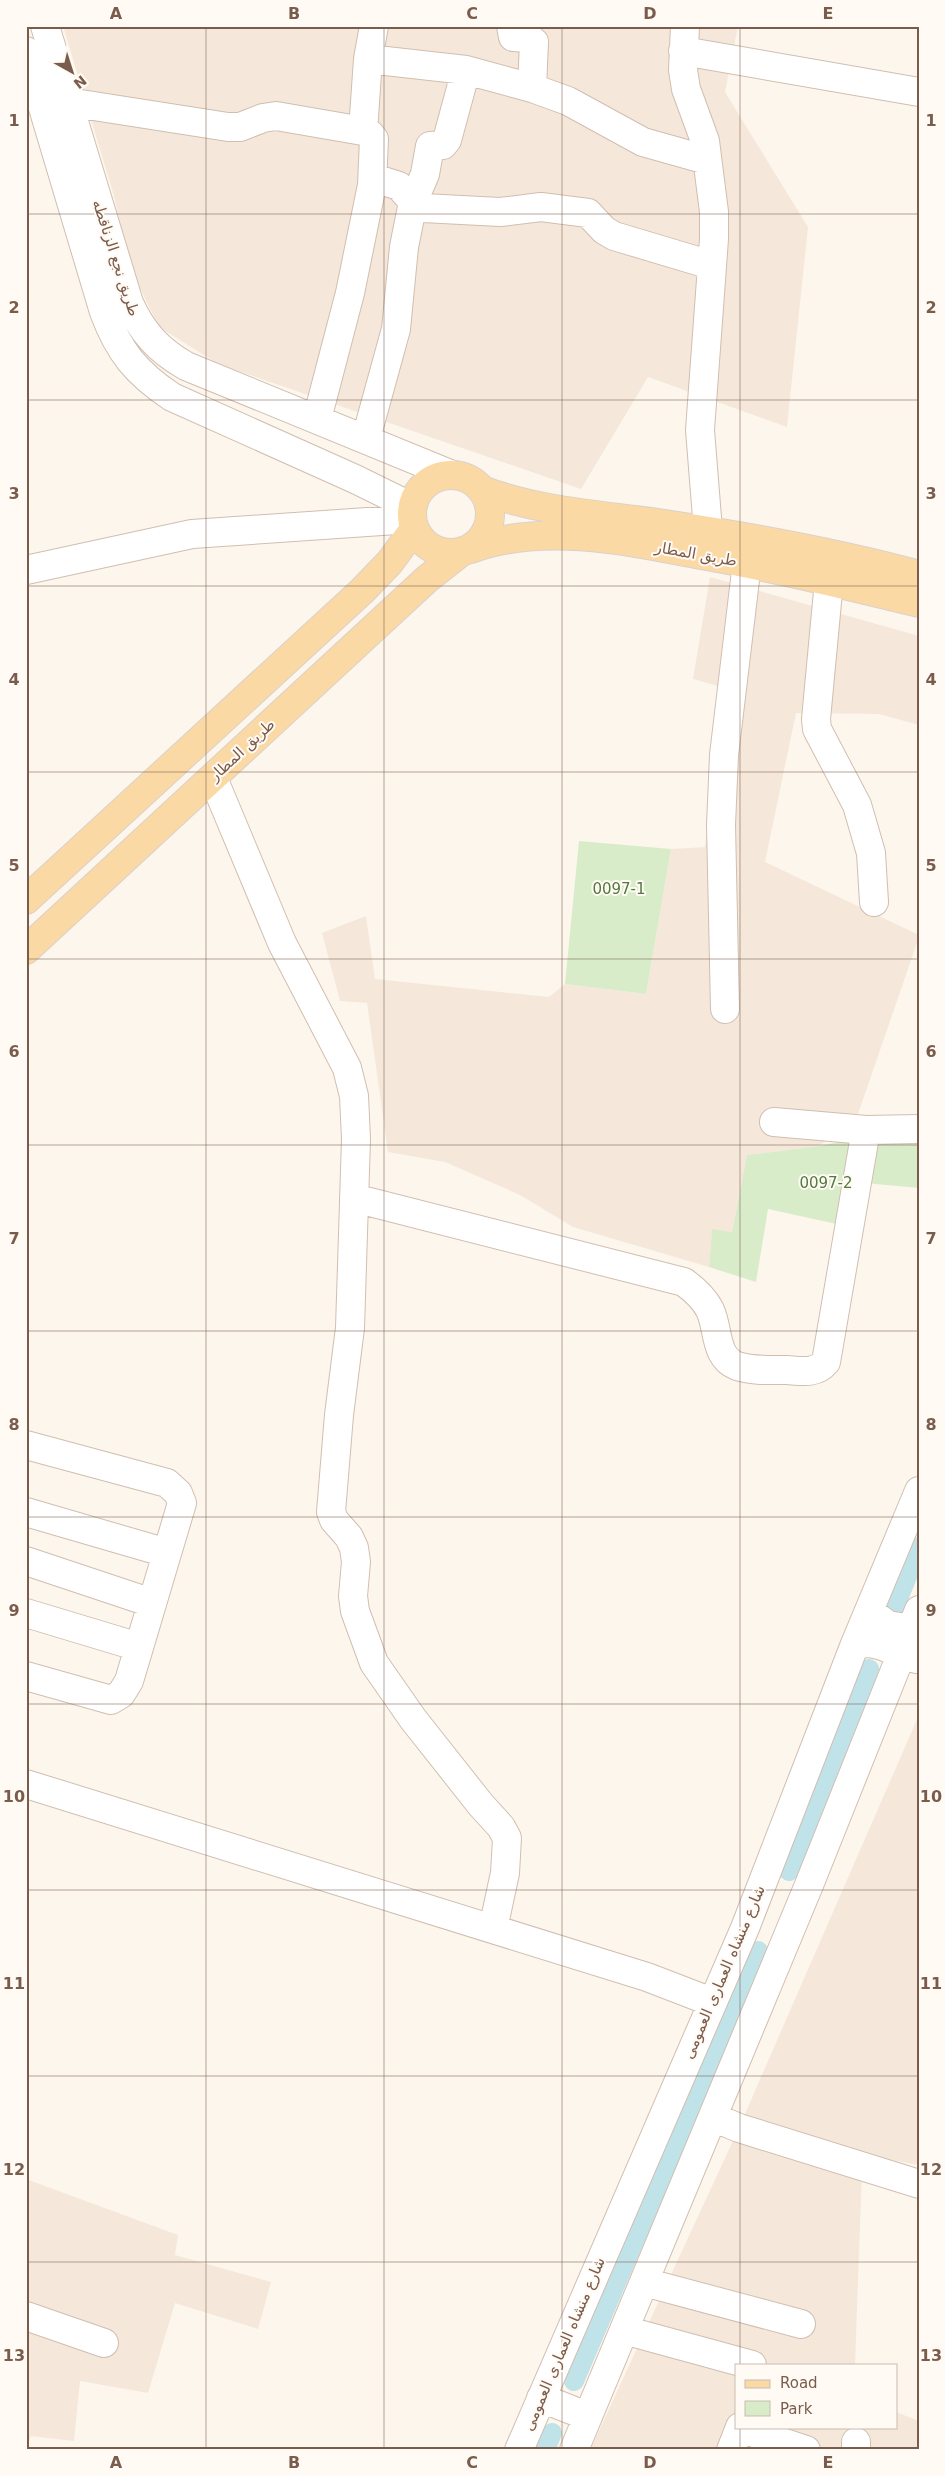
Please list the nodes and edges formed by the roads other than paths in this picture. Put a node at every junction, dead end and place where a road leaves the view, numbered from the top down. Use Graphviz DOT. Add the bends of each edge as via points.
graph roads {
  1 [pos="45,26"];
  2 [pos="374,26"];
  3 [pos="511,26"];
  4 [pos="684,38"];
  5 [pos="26,52"];
  6 [pos="368,60"];
  7 [pos="466,70"];
  8 [pos="532,88"];
  9 [pos="919,92"];
  10 [pos="68,102"];
  11 [pos="362,131"];
  12 [pos="707,160"];
  13 [pos="374,178"];
  14 [pos="413,202"];
  15 [pos="710,265"];
  16 [pos="223,381"];
  17 [pos="208,413"];
  18 [pos="317,419"];
  19 [pos="366,438"];
  20 [pos="452,475"];
  21 [pos="482,490"];
  22 [pos="412,518"];
  23 [pos="708,530"];
  24 [pos="465,551"];
  25 [pos="747,563"];
  26 [pos="26,570"];
  27 [pos="919,575"];
  28 [pos="829,581"];
  29 [pos="919,603"];
  30 [pos="213,778"];
  31 [pos="26,900"];
  32 [pos="874,902"];
  33 [pos="26,950"];
  34 [pos="725,1009"];
  35 [pos="774,1122"];
  36 [pos="919,1129"];
  37 [pos="866,1130"];
  38 [pos="354,1198"];
  39 [pos="26,1445"];
  40 [pos="919,1491"];
  41 [pos="26,1512"];
  42 [pos="167,1553"];
  43 [pos="26,1561"];
  44 [pos="152,1603"];
  45 [pos="869,1611"];
  46 [pos="26,1613"];
  47 [pos="915,1620"];
  48 [pos="855,1644"];
  49 [pos="139,1646"];
  50 [pos="909,1657"];
  51 [pos="26,1676"];
  52 [pos="26,1784"];
  53 [pos="768,1870"];
  54 [pos="809,1885"];
  55 [pos="745,1928"];
  56 [pos="492,1930"];
  57 [pos="785,1943"];
  58 [pos="712,2002"];
  59 [pos="713,2117"];
  60 [pos="919,2184"];
  61 [pos="644,2282"];
  62 [pos="26,2316"];
  63 [pos="801,2324"];
  64 [pos="624,2330"];
  65 [pos="104,2343"];
  66 [pos="748,2364"];
  67 [pos="541,2398"];
  68 [pos="587,2416"];
  69 [pos="745,2430"];
  70 [pos="519,2450"];
  71 [pos="574,2450"];
  72 [pos="731,2450"];
  73 [pos="806,2450"];
  1 -- 10 [label="street, طريق نجع الزناقطه"];
  2 -- 6 [label="street"];
  3 -- 8 [label="street" via="513,37 529,38 534,42"];
  4 -- 9 [label="street"];
  4 -- 12 [label="street" via="686,89 699,124"];
  5 -- 17 [label="street, طريق نجع الزناقطه" via="114,338 129,362 148,382"];
  6 -- 7 [label="street"];
  6 -- 11 [label="street"];
  7 -- 8 [label="street"];
  7 -- 14 [label="street" via="447,140 443,145 430,146 425,174"];
  8 -- 12 [label="street" via="577,105 643,142"];
  10 -- 11 [label="street" via="228,127 240,127 276,116"];
  10 -- 16 [label="street, طريق نجع الزناقطه" via="129,303 138,323 167,356"];
  11 -- 13 [label="street" via="374,139"];
  12 -- 15 [label="street" via="714,212"];
  13 -- 14 [label="street" via="399,186"];
  13 -- 18 [label="street" via="350,293"];
  14 -- 15 [label="street" via="432,208 500,212 541,207 588,213 614,236"];
  14 -- 19 [label="street" via="402,264 399,316"];
  15 -- 23 [label="street" via="700,430"];
  16 -- 17 [label="street"];
  16 -- 18 [label="street, طريق نجع الزناقطه"];
  17 -- 22 [label="street, طريق نجع الزناقطه" via="355,479"];
  18 -- 19 [label="street, طريق نجع الزناقطه"];
  19 -- 20 [label="street, طريق نجع الزناقطه"];
  20 -- 21 [label="main road" via="474,482"];
  20 -- 22 [label="main road" via="430,480 415,496"];
  21 -- 23 [label="main road, طريق المطار" via="526,503"];
  21 -- 24 [label="main road" via="487,499 490,522 483,537"];
  22 -- 24 [label="main road" via="428,547 449,554"];
  22 -- 26 [label="street" via="192,534"];
  22 -- 31 [label="main road" via="390,562 362,591"];
  23 -- 27 [label="main road, طريق المطار"];
  24 -- 25 [label="main road, طريق المطار" via="508,538 546,536 622,541"];
  24 -- 30 [label="main road, طريق المطار" via="428,579"];
  25 -- 28 [label="main road, طريق المطار"];
  25 -- 34 [label="street" via="724,754"];
  28 -- 29 [label="main road, طريق المطار"];
  28 -- 32 [label="street" via="817,724 824,744 857,805 870,853"];
  30 -- 33 [label="main road, طريق المطار"];
  30 -- 38 [label="street" via="282,943 347,1068 354,1096"];
  35 -- 37 [label="street"];
  36 -- 37 [label="street"];
  37 -- 38 [label="street" via="826,1362 814,1371 764,1370 728,1361 722,1355 708,1306 684,1282"];
  38 -- 56 [label="street" via="350,1328 331,1512 354,1548 355,1611 374,1663 413,1719 507,1838 505,1873"];
  39 -- 42 [label="street" via="174,1486 182,1503"];
  40 -- 45 [label="street, شارع منشاه العمارى العمومى"];
  41 -- 42 [label="street"];
  42 -- 44 [label="street"];
  43 -- 44 [label="street"];
  44 -- 49 [label="street"];
  45 -- 47 [label="street" via="888,1625"];
  45 -- 48 [label="street, شارع منشاه العمارى العمومى"];
  46 -- 49 [label="street"];
  47 -- 50 [label="street"];
  48 -- 50 [label="street" via="884,1644"];
  48 -- 53 [label="street, شارع منشاه العمارى العمومى"];
  49 -- 51 [label="street" via="125,1690 112,1700"];
  50 -- 54 [label="street"];
  52 -- 56 [label="street"];
  53 -- 54 [label="street" via="784,1887 797,1889"];
  53 -- 55 [label="street, شارع منشاه العمارى العمومى"];
  54 -- 57 [label="street"];
  55 -- 57 [label="street" via="768,1927"];
  55 -- 58 [label="street, شارع منشاه العمارى العمومى"];
  56 -- 58 [label="street" via="647,1977"];
  57 -- 59 [label="street"];
  58 -- 67 [label="street, شارع منشاه العمارى العمومى"];
  59 -- 60 [label="street" via="738,2128"];
  59 -- 61 [label="street"];
  61 -- 63 [label="street"];
  61 -- 64 [label="street"];
  62 -- 65 [label="street"];
  64 -- 66 [label="street"];
  64 -- 68 [label="street"];
  67 -- 68 [label="street"];
  67 -- 70 [label="street, شارع منشاه العمارى العمومى"];
  68 -- 71 [label="street"];
  69 -- 72 [label="street"];
  69 -- 73 [label="street"];
}
